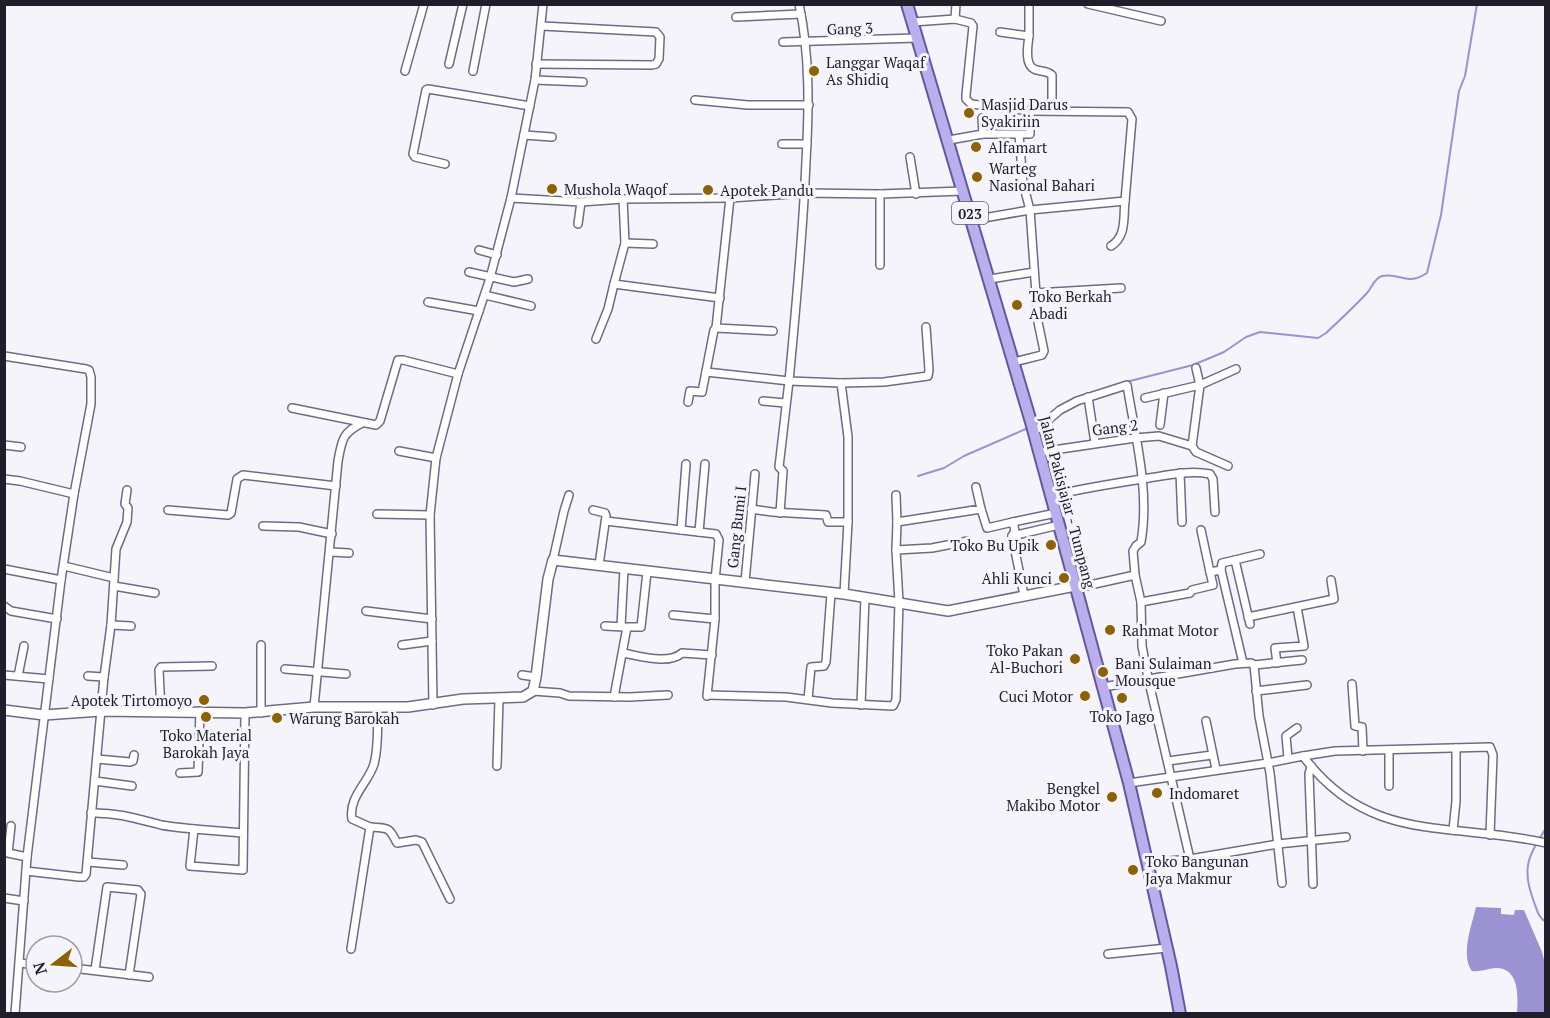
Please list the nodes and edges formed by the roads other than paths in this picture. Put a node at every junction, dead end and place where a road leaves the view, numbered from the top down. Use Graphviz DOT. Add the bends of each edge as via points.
graph roads {
  1 [pos="424,4"];
  2 [pos="463,4"];
  3 [pos="486,4"];
  4 [pos="543,4"];
  5 [pos="800,4"];
  6 [pos="907,4"];
  7 [pos="956,4"];
  8 [pos="1029,4"];
  9 [pos="1088,4"];
  10 [pos="801,14"];
  11 [pos="736,17"];
  12 [pos="955,19"];
  13 [pos="1161,21"];
  14 [pos="913,22"];
  15 [pos="542,26"];
  16 [pos="1000,32"];
  17 [pos="1029,36"];
  18 [pos="917,38"];
  19 [pos="783,42"];
  20 [pos="805,43"];
  21 [pos="449,64"];
  22 [pos="536,64"];
  23 [pos="405,71"];
  24 [pos="473,71"];
  25 [pos="535,80"];
  26 [pos="583,82"];
  27 [pos="694,100"];
  28 [pos="808,105"];
  29 [pos="530,106"];
  30 [pos="1052,110"];
  31 [pos="1030,111"];
  32 [pos="982,118"];
  33 [pos="983,134"];
  34 [pos="524,135"];
  35 [pos="1019,135"];
  36 [pos="552,137"];
  37 [pos="949,140"];
  38 [pos="782,144"];
  39 [pos="807,144"];
  40 [pos="910,157"];
  41 [pos="445,164"];
  42 [pos="963,190"];
  43 [pos="805,193"];
  44 [pos="880,194"];
  45 [pos="916,194"];
  46 [pos="511,198"];
  47 [pos="730,198"];
  48 [pos="623,199"];
  49 [pos="1125,201"];
  50 [pos="581,202"];
  51 [pos="1030,210"];
  52 [pos="972,220"];
  53 [pos="579,224"];
  54 [pos="625,243"];
  55 [pos="653,244"];
  56 [pos="1111,246"];
  57 [pos="479,250"];
  58 [pos="496,255"];
  59 [pos="880,265"];
  60 [pos="469,272"];
  61 [pos="1034,272"];
  62 [pos="490,278"];
  63 [pos="528,279"];
  64 [pos="990,279"];
  65 [pos="614,284"];
  66 [pos="1121,288"];
  67 [pos="1035,293"];
  68 [pos="485,295"];
  69 [pos="720,298"];
  70 [pos="428,302"];
  71 [pos="531,306"];
  72 [pos="479,311"];
  73 [pos="716,327"];
  74 [pos="926,327"];
  75 [pos="773,331"];
  76 [pos="596,339"];
  77 [pos="4,356"];
  78 [pos="1014,362"];
  79 [pos="1196,368"];
  80 [pos="1236,369"];
  81 [pos="706,372"];
  82 [pos="458,374"];
  83 [pos="789,381"];
  84 [pos="841,383"];
  85 [pos="1200,385"];
  86 [pos="1164,393"];
  87 [pos="1088,397"];
  88 [pos="1145,398"];
  89 [pos="763,401"];
  90 [pos="688,402"];
  91 [pos="785,403"];
  92 [pos="292,408"];
  93 [pos="362,423"];
  94 [pos="1160,425"];
  95 [pos="1033,429"];
  96 [pos="1135,438"];
  97 [pos="1095,443"];
  98 [pos="4,445"];
  99 [pos="1192,446"];
  100 [pos="21,447"];
  101 [pos="399,451"];
  102 [pos="1040,452"];
  103 [pos="436,458"];
  104 [pos="686,464"];
  105 [pos="705,464"];
  106 [pos="1228,466"];
  107 [pos="1180,473"];
  108 [pos="755,474"];
  109 [pos="4,479"];
  110 [pos="1142,479"];
  111 [pos="336,486"];
  112 [pos="976,487"];
  113 [pos="127,490"];
  114 [pos="74,494"];
  115 [pos="569,495"];
  116 [pos="896,495"];
  117 [pos="1051,496"];
  118 [pos="751,509"];
  119 [pos="981,509"];
  120 [pos="168,510"];
  121 [pos="593,510"];
  122 [pos="1215,512"];
  123 [pos="780,513"];
  124 [pos="1056,513"];
  125 [pos="377,514"];
  126 [pos="430,515"];
  127 [pos="606,521"];
  128 [pos="848,522"];
  129 [pos="897,522"];
  130 [pos="1013,522"];
  131 [pos="1182,522"];
  132 [pos="1059,525"];
  133 [pos="263,526"];
  134 [pos="681,530"];
  135 [pos="1201,530"];
  136 [pos="699,532"];
  137 [pos="332,534"];
  138 [pos="1012,536"];
  139 [pos="968,541"];
  140 [pos="896,550"];
  141 [pos="331,552"];
  142 [pos="349,553"];
  143 [pos="1260,554"];
  144 [pos="553,560"];
  145 [pos="1235,560"];
  146 [pos="599,565"];
  147 [pos="64,566"];
  148 [pos="4,569"];
  149 [pos="624,569"];
  150 [pos="1221,570"];
  151 [pos="647,572"];
  152 [pos="1210,572"];
  153 [pos="1135,575"];
  154 [pos="61,580"];
  155 [pos="715,580"];
  156 [pos="1330,580"];
  157 [pos="745,582"];
  158 [pos="114,583"];
  159 [pos="1076,586"];
  160 [pos="155,593"];
  161 [pos="831,593"];
  162 [pos="844,594"];
  163 [pos="1024,595"];
  164 [pos="865,597"];
  165 [pos="1141,602"];
  166 [pos="899,603"];
  167 [pos="4,606"];
  168 [pos="1297,607"];
  169 [pos="366,611"];
  170 [pos="673,615"];
  171 [pos="57,619"];
  172 [pos="432,619"];
  173 [pos="715,619"];
  174 [pos="111,625"];
  175 [pos="131,626"];
  176 [pos="605,626"];
  177 [pos="624,626"];
  178 [pos="432,641"];
  179 [pos="261,645"];
  180 [pos="402,645"];
  181 [pos="24,646"];
  182 [pos="623,653"];
  183 [pos="712,655"];
  184 [pos="1302,660"];
  185 [pos="1243,663"];
  186 [pos="1277,663"];
  187 [pos="1254,665"];
  188 [pos="212,666"];
  189 [pos="285,669"];
  190 [pos="317,672"];
  191 [pos="346,674"];
  192 [pos="4,675"];
  193 [pos="522,675"];
  194 [pos="18,676"];
  195 [pos="88,676"];
  196 [pos="104,677"];
  197 [pos="536,677"];
  198 [pos="1148,678"];
  199 [pos="49,679"];
  200 [pos="1352,684"];
  201 [pos="1307,685"];
  202 [pos="1103,687"];
  203 [pos="533,691"];
  204 [pos="1256,691"];
  205 [pos="668,695"];
  206 [pos="614,697"];
  207 [pos="499,699"];
  208 [pos="808,699"];
  209 [pos="432,703"];
  210 [pos="861,705"];
  211 [pos="314,707"];
  212 [pos="378,707"];
  213 [pos="4,710"];
  214 [pos="101,711"];
  215 [pos="161,711"];
  216 [pos="200,711"];
  217 [pos="244,713"];
  218 [pos="261,713"];
  219 [pos="44,715"];
  220 [pos="1206,722"];
  221 [pos="1297,728"];
  222 [pos="1456,748"];
  223 [pos="1389,750"];
  224 [pos="1363,751"];
  225 [pos="134,755"];
  226 [pos="1212,755"];
  227 [pos="1303,756"];
  228 [pos="1288,758"];
  229 [pos="97,759"];
  230 [pos="1168,761"];
  231 [pos="1268,763"];
  232 [pos="497,766"];
  233 [pos="1311,766"];
  234 [pos="1216,769"];
  235 [pos="180,773"];
  236 [pos="1171,775"];
  237 [pos="94,781"];
  238 [pos="1130,783"];
  239 [pos="132,786"];
  240 [pos="1389,786"];
  241 [pos="92,813"];
  242 [pos="11,826"];
  243 [pos="370,827"];
  244 [pos="194,829"];
  245 [pos="1453,830"];
  246 [pos="243,833"];
  247 [pos="1490,835"];
  248 [pos="1346,837"];
  249 [pos="1312,841"];
  250 [pos="1540,841"];
  251 [pos="1278,844"];
  252 [pos="27,857"];
  253 [pos="1190,860"];
  254 [pos="88,862"];
  255 [pos="1148,863"];
  256 [pos="123,866"];
  257 [pos="26,871"];
  258 [pos="1282,884"];
  259 [pos="1313,884"];
  260 [pos="4,898"];
  261 [pos="450,898"];
  262 [pos="24,901"];
  263 [pos="1167,948"];
  264 [pos="351,949"];
  265 [pos="1108,954"];
  266 [pos="20,963"];
  267 [pos="24,964"];
  268 [pos="84,969"];
  269 [pos="94,970"];
  270 [pos="129,975"];
  271 [pos="149,977"];
  272 [pos="15,1014"];
  273 [pos="1180,1014"];
  1 -- 23 [label="street"];
  2 -- 21 [label="street"];
  3 -- 24 [label="street"];
  4 -- 15 [label="street"];
  5 -- 10 [label="street"];
  6 -- 14 [label="main road, Jalan Pakisjajar - Tumpang / 023"];
  7 -- 12 [label="street"];
  8 -- 17 [label="street"];
  9 -- 13 [label="street"];
  10 -- 11 [label="street"];
  10 -- 20 [label="street"];
  12 -- 14 [label="street"];
  12 -- 31 [label="street" via="973,26 968,103"];
  14 -- 18 [label="main road, Jalan Pakisjajar - Tumpang / 023"];
  15 -- 22 [label="street"];
  15 -- 22 [label="street" via="656,32 660,37 659,59 654,65"];
  16 -- 17 [label="street"];
  17 -- 30 [label="street" via="1029,65 1052,75"];
  18 -- 20 [label="street, Gang 3"];
  18 -- 37 [label="main road, Jalan Pakisjajar - Tumpang / 023"];
  19 -- 20 [label="street, Gang 3"];
  20 -- 28 [label="street"];
  22 -- 25 [label="street"];
  25 -- 26 [label="street"];
  25 -- 29 [label="street"];
  27 -- 28 [label="street"];
  28 -- 39 [label="street"];
  29 -- 34 [label="street"];
  29 -- 41 [label="street" via="428,88 413,154"];
  30 -- 31 [label="street"];
  30 -- 49 [label="street" via="1131,115"];
  31 -- 35 [label="street" via="1031,132"];
  32 -- 33 [label="street"];
  33 -- 35 [label="street"];
  33 -- 37 [label="street"];
  34 -- 36 [label="street"];
  34 -- 46 [label="street"];
  35 -- 51 [label="street"];
  37 -- 42 [label="main road, Jalan Pakisjajar - Tumpang / 023"];
  38 -- 39 [label="street"];
  39 -- 43 [label="street"];
  40 -- 45 [label="street"];
  42 -- 45 [label="street"];
  42 -- 52 [label="main road, Jalan Pakisjajar - Tumpang / 023"];
  43 -- 44 [label="street"];
  43 -- 47 [label="street"];
  43 -- 83 [label="street"];
  44 -- 45 [label="street"];
  44 -- 59 [label="street"];
  46 -- 50 [label="street"];
  46 -- 58 [label="street"];
  47 -- 48 [label="street"];
  47 -- 69 [label="street"];
  48 -- 50 [label="street"];
  48 -- 54 [label="street"];
  49 -- 51 [label="street"];
  49 -- 56 [label="street" via="1123,232"];
  50 -- 53 [label="street"];
  51 -- 52 [label="street"];
  51 -- 61 [label="street"];
  52 -- 64 [label="main road, Jalan Pakisjajar - Tumpang / 023"];
  54 -- 55 [label="street"];
  54 -- 65 [label="street"];
  57 -- 58 [label="street"];
  58 -- 62 [label="street"];
  60 -- 62 [label="street"];
  61 -- 64 [label="street"];
  61 -- 67 [label="street"];
  62 -- 63 [label="street" via="517,282"];
  62 -- 68 [label="street"];
  64 -- 78 [label="main road, Jalan Pakisjajar - Tumpang / 023"];
  65 -- 69 [label="street"];
  65 -- 76 [label="street"];
  66 -- 67 [label="street"];
  67 -- 78 [label="street" via="1044,352"];
  68 -- 71 [label="street"];
  68 -- 72 [label="street"];
  69 -- 73 [label="street"];
  70 -- 72 [label="street"];
  72 -- 82 [label="street"];
  73 -- 75 [label="street"];
  73 -- 81 [label="street"];
  74 -- 84 [label="street" via="928,376"];
  77 -- 114 [label="street" via="89,370 91,404"];
  78 -- 95 [label="main road, Jalan Pakisjajar - Tumpang / 023"];
  79 -- 85 [label="street"];
  80 -- 85 [label="street"];
  81 -- 83 [label="street"];
  81 -- 90 [label="street" via="702,392 690,391"];
  82 -- 93 [label="street" via="398,360 380,421"];
  82 -- 103 [label="street"];
  83 -- 84 [label="street"];
  83 -- 91 [label="street"];
  84 -- 128 [label="street" via="848,437"];
  85 -- 86 [label="street"];
  85 -- 99 [label="street"];
  86 -- 88 [label="street"];
  86 -- 94 [label="street"];
  87 -- 95 [label="street"];
  87 -- 96 [label="street" via="1127,385"];
  87 -- 97 [label="street"];
  89 -- 91 [label="street"];
  91 -- 123 [label="street" via="779,467 783,471"];
  92 -- 93 [label="street"];
  93 -- 111 [label="street" via="342,440"];
  95 -- 102 [label="main road, Jalan Pakisjajar - Tumpang / 023"];
  96 -- 97 [label="street, Gang 2"];
  96 -- 99 [label="street, Gang 2" via="1164,436"];
  96 -- 110 [label="street"];
  97 -- 102 [label="street, Gang 2"];
  98 -- 100 [label="street"];
  99 -- 106 [label="street, Gang 2" via="1196,452"];
  101 -- 103 [label="street"];
  102 -- 117 [label="main road, Jalan Pakisjajar - Tumpang / 023"];
  103 -- 126 [label="street"];
  104 -- 134 [label="street"];
  105 -- 136 [label="street"];
  107 -- 110 [label="street"];
  107 -- 122 [label="street" via="1210,474"];
  107 -- 131 [label="street"];
  108 -- 118 [label="street, Gang Bumi I"];
  109 -- 114 [label="street"];
  110 -- 117 [label="street"];
  110 -- 153 [label="street" via="1144,526 1141,542 1133,551"];
  111 -- 120 [label="street" via="243,475 237,479 228,515"];
  111 -- 137 [label="street"];
  112 -- 119 [label="street"];
  113 -- 158 [label="street" via="127,522 116,549"];
  114 -- 147 [label="street"];
  115 -- 144 [label="street"];
  116 -- 129 [label="street"];
  117 -- 124 [label="main road, Jalan Pakisjajar - Tumpang / 023"];
  118 -- 123 [label="street"];
  118 -- 157 [label="street, Gang Bumi I"];
  119 -- 129 [label="street"];
  119 -- 130 [label="street" via="987,528"];
  121 -- 127 [label="street" via="605,513"];
  123 -- 128 [label="street" via="826,515 828,522"];
  124 -- 130 [label="street"];
  124 -- 132 [label="main road, Jalan Pakisjajar - Tumpang / 023"];
  125 -- 126 [label="street"];
  126 -- 172 [label="street"];
  127 -- 134 [label="street"];
  127 -- 146 [label="street"];
  128 -- 162 [label="street"];
  129 -- 140 [label="street"];
  130 -- 138 [label="street"];
  132 -- 138 [label="street"];
  132 -- 159 [label="main road, Jalan Pakisjajar - Tumpang / 023"];
  133 -- 137 [label="street" via="299,527"];
  134 -- 136 [label="street"];
  135 -- 152 [label="street"];
  136 -- 155 [label="street" via="718,536"];
  137 -- 141 [label="street"];
  138 -- 163 [label="street"];
  139 -- 140 [label="street"];
  140 -- 166 [label="street"];
  141 -- 142 [label="street"];
  141 -- 190 [label="street"];
  143 -- 145 [label="street"];
  144 -- 146 [label="street"];
  144 -- 197 [label="street"];
  145 -- 150 [label="street" via="1222,563"];
  145 -- 168 [label="street" via="1249,620"];
  146 -- 149 [label="street"];
  147 -- 154 [label="street"];
  147 -- 158 [label="street"];
  148 -- 154 [label="street"];
  149 -- 151 [label="street"];
  149 -- 177 [label="street"];
  150 -- 152 [label="street"];
  150 -- 185 [label="street"];
  151 -- 155 [label="street"];
  151 -- 177 [label="street" via="641,627"];
  152 -- 165 [label="street" via="1213,585"];
  153 -- 159 [label="street"];
  153 -- 165 [label="street"];
  154 -- 171 [label="street"];
  155 -- 157 [label="street"];
  155 -- 173 [label="street"];
  156 -- 168 [label="street" via="1334,598"];
  157 -- 161 [label="street"];
  158 -- 160 [label="street"];
  158 -- 174 [label="street"];
  159 -- 163 [label="street"];
  159 -- 202 [label="main road, Jalan Pakisjajar - Tumpang / 023"];
  161 -- 162 [label="street"];
  161 -- 208 [label="street" via="826,662 824,666 811,667"];
  162 -- 164 [label="street"];
  163 -- 166 [label="street" via="948,611"];
  164 -- 166 [label="street"];
  164 -- 210 [label="street"];
  165 -- 198 [label="street" via="1142,646"];
  166 -- 210 [label="street" via="895,704"];
  167 -- 171 [label="street" via="11,611"];
  168 -- 186 [label="street" via="1304,646 1275,648"];
  169 -- 172 [label="street"];
  170 -- 173 [label="street"];
  171 -- 199 [label="street"];
  172 -- 178 [label="street"];
  173 -- 183 [label="street"];
  174 -- 175 [label="street"];
  174 -- 196 [label="street"];
  176 -- 177 [label="street"];
  177 -- 182 [label="street"];
  178 -- 180 [label="street"];
  178 -- 209 [label="street"];
  179 -- 218 [label="street"];
  181 -- 194 [label="street"];
  182 -- 183 [label="street" via="674,659 682,653"];
  182 -- 206 [label="street"];
  183 -- 208 [label="street" via="708,696"];
  184 -- 186 [label="street"];
  185 -- 187 [label="street"];
  185 -- 198 [label="street"];
  186 -- 187 [label="street"];
  187 -- 204 [label="street"];
  188 -- 215 [label="street" via="161,667"];
  189 -- 190 [label="street"];
  190 -- 191 [label="street"];
  190 -- 211 [label="street"];
  192 -- 194 [label="street"];
  193 -- 197 [label="street"];
  194 -- 199 [label="street"];
  195 -- 196 [label="street"];
  196 -- 214 [label="street"];
  197 -- 203 [label="street"];
  198 -- 202 [label="street"];
  198 -- 230 [label="street"];
  199 -- 219 [label="street"];
  200 -- 224 [label="street" via="1354,726 1362,727"];
  201 -- 204 [label="street"];
  202 -- 238 [label="main road, Jalan Pakisjajar - Tumpang / 023"];
  203 -- 206 [label="street"];
  203 -- 207 [label="street" via="524,697"];
  204 -- 231 [label="street"];
  205 -- 206 [label="street"];
  207 -- 209 [label="street"];
  207 -- 232 [label="street"];
  208 -- 210 [label="street"];
  209 -- 212 [label="street" via="408,708"];
  211 -- 212 [label="street"];
  211 -- 218 [label="street"];
  212 -- 243 [label="street" via="374,765 351,810 352,819"];
  213 -- 219 [label="street"];
  214 -- 215 [label="street"];
  214 -- 219 [label="street"];
  214 -- 229 [label="street"];
  215 -- 216 [label="street"];
  216 -- 217 [label="street"];
  216 -- 235 [label="street" via="198,770"];
  217 -- 218 [label="street"];
  217 -- 246 [label="street"];
  219 -- 252 [label="street"];
  220 -- 226 [label="street"];
  221 -- 228 [label="street" via="1286,736"];
  222 -- 223 [label="street"];
  222 -- 245 [label="street"];
  222 -- 247 [label="street" via="1487,747 1493,751"];
  223 -- 224 [label="street"];
  223 -- 240 [label="street"];
  224 -- 227 [label="street"];
  225 -- 229 [label="street" via="130,762"];
  226 -- 230 [label="street"];
  226 -- 234 [label="street"];
  227 -- 228 [label="street"];
  227 -- 233 [label="street"];
  228 -- 231 [label="street"];
  229 -- 237 [label="street"];
  230 -- 236 [label="street"];
  231 -- 234 [label="street"];
  231 -- 251 [label="street"];
  233 -- 245 [label="street" via="1333,789 1374,814"];
  233 -- 249 [label="street"];
  234 -- 236 [label="street"];
  236 -- 238 [label="street"];
  236 -- 253 [label="street"];
  237 -- 239 [label="street"];
  237 -- 241 [label="street"];
  238 -- 255 [label="main road, Jalan Pakisjajar - Tumpang / 023"];
  241 -- 244 [label="street" via="131,816"];
  241 -- 254 [label="street"];
  242 -- 252 [label="street" via="8,853"];
  243 -- 261 [label="street" via="388,828 397,843 422,842"];
  243 -- 264 [label="street"];
  244 -- 246 [label="street"];
  244 -- 246 [label="street" via="190,866 240,871 244,867"];
  245 -- 247 [label="street"];
  247 -- 250 [label="street"];
  248 -- 249 [label="street"];
  249 -- 251 [label="street"];
  249 -- 259 [label="street"];
  251 -- 253 [label="street"];
  251 -- 258 [label="street"];
  252 -- 257 [label="street"];
  253 -- 255 [label="street"];
  254 -- 256 [label="street"];
  254 -- 257 [label="street" via="84,877"];
  255 -- 263 [label="main road, Jalan Pakisjajar - Tumpang / 023"];
  257 -- 262 [label="street"];
  260 -- 262 [label="street"];
  262 -- 266 [label="street"];
  263 -- 265 [label="street"];
  263 -- 273 [label="main road, Jalan Pakisjajar - Tumpang / 023"];
  266 -- 267 [label="street"];
  266 -- 272 [label="street"];
  268 -- 269 [label="street"];
  269 -- 270 [label="street"];
  269 -- 270 [label="street" via="107,887 138,890 141,894"];
  270 -- 271 [label="street"];
}
